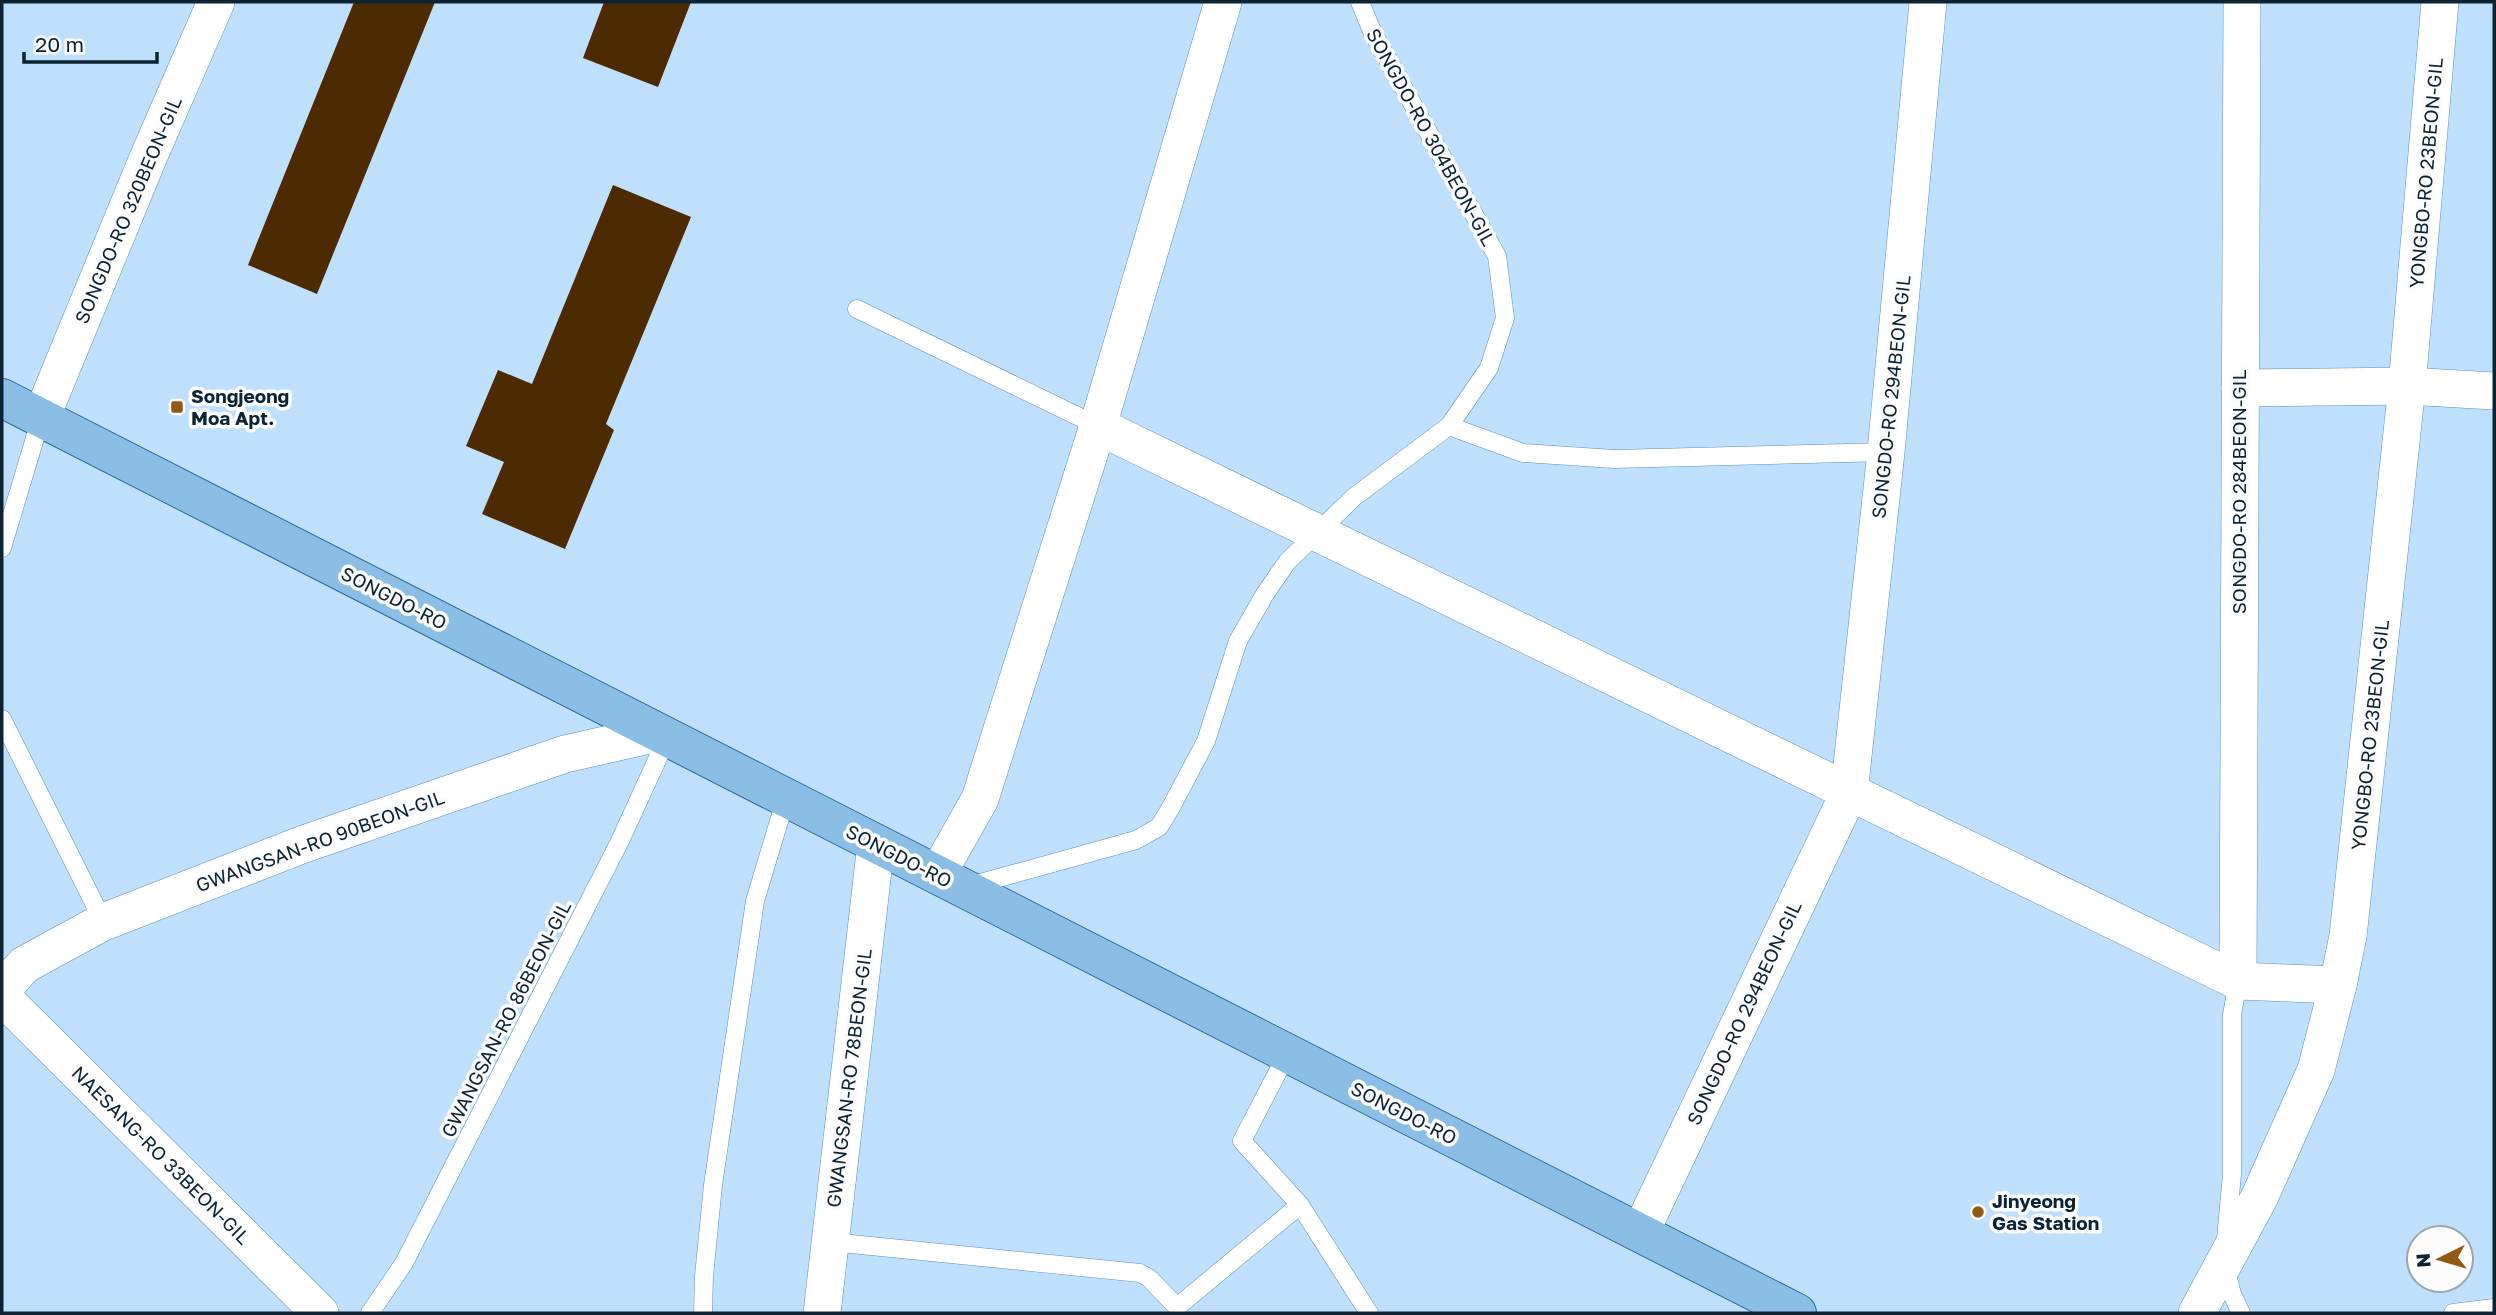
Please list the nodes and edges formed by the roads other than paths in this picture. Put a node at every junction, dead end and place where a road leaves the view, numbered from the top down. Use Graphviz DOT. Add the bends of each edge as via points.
graph roads {
  1 [pos="216,2"];
  2 [pos="1223,2"];
  3 [pos="1360,2"];
  4 [pos="1928,2"];
  5 [pos="2242,2"];
  6 [pos="2440,2"];
  7 [pos="857,309"];
  8 [pos="2407,386"];
  9 [pos="2240,387"];
  10 [pos="2494,391"];
  11 [pos="2,398"];
  12 [pos="41,418"];
  13 [pos="1098,426"];
  14 [pos="1449,426"];
  15 [pos="1886,452"];
  16 [pos="1316,533"];
  17 [pos="2,548"];
  18 [pos="2,719"];
  19 [pos="663,735"];
  20 [pos="1849,793"];
  21 [pos="786,798"];
  22 [pos="876,844"];
  23 [pos="950,882"];
  24 [pos="101,923"];
  25 [pos="2238,981"];
  26 [pos="2338,985"];
  27 [pos="2,990"];
  28 [pos="2,998"];
  29 [pos="1287,1054"];
  30 [pos="1300,1205"];
  31 [pos="1640,1233"];
  32 [pos="831,1242"];
  33 [pos="2224,1263"];
  34 [pos="2494,1308"];
  35 [pos="320,1313"];
  36 [pos="370,1313"];
  37 [pos="703,1313"];
  38 [pos="822,1313"];
  39 [pos="1369,1313"];
  40 [pos="1797,1313"];
  41 [pos="2197,1313"];
  42 [pos="2241,1313"];
  43 [pos="2453,1313"];
  1 -- 12 [label="street, SONGDO-RO 320BEON-GIL"];
  2 -- 13 [label="street"];
  3 -- 14 [label="lane, SONGDO-RO 304BEON-GIL" via="1497,256 1505,318 1489,368"];
  4 -- 15 [label="street, SONGDO-RO 294BEON-GIL"];
  5 -- 9 [label="street, SONGDO-RO 284BEON-GIL"];
  6 -- 8 [label="street, YONGBO-RO 23BEON-GIL"];
  7 -- 13 [label="lane"];
  8 -- 9 [label="street"];
  8 -- 10 [label="street"];
  8 -- 26 [label="street, YONGBO-RO 23BEON-GIL" via="2350,923"];
  9 -- 25 [label="street, SONGDO-RO 284BEON-GIL"];
  11 -- 12 [label="main road, SONGDO-RO"];
  12 -- 17 [label="lane"];
  12 -- 19 [label="main road, SONGDO-RO"];
  13 -- 16 [label="street"];
  13 -- 23 [label="street"];
  14 -- 15 [label="lane" via="1523,453 1588,458"];
  14 -- 16 [label="lane, SONGDO-RO 304BEON-GIL" via="1354,497"];
  15 -- 20 [label="street, SONGDO-RO 294BEON-GIL"];
  16 -- 20 [label="street"];
  16 -- 23 [label="lane, SONGDO-RO 304BEON-GIL" via="1287,562 1238,641 1206,741 1158,827 1136,840"];
  18 -- 24 [label="lane"];
  19 -- 21 [label="main road, SONGDO-RO"];
  19 -- 24 [label="street, GWANGSAN-RO 90BEON-GIL" via="565,754 304,844"];
  19 -- 36 [label="lane, GWANGSAN-RO 86BEON-GIL" via="620,841 411,1250"];
  20 -- 25 [label="street"];
  20 -- 31 [label="street, SONGDO-RO 294BEON-GIL"];
  21 -- 22 [label="main road, SONGDO-RO"];
  21 -- 37 [label="lane" via="755,901 713,1185"];
  22 -- 23 [label="main road, SONGDO-RO"];
  22 -- 32 [label="street, GWANGSAN-RO 78BEON-GIL"];
  23 -- 29 [label="main road, SONGDO-RO"];
  24 -- 27 [label="street, GWANGSAN-RO 90BEON-GIL" via="24,965"];
  25 -- 26 [label="street"];
  25 -- 33 [label="lane" via="2232,1015 2232,1174"];
  26 -- 33 [label="street, YONGBO-RO 23BEON-GIL" via="2316,1070 2260,1196"];
  28 -- 35 [label="street, NAESANG-RO 33BEON-GIL"];
  29 -- 30 [label="lane" via="1242,1141"];
  29 -- 31 [label="main road, SONGDO-RO"];
  30 -- 32 [label="lane" via="1177,1307 1140,1273"];
  30 -- 39 [label="lane"];
  31 -- 40 [label="main road, SONGDO-RO"];
  32 -- 38 [label="street, GWANGSAN-RO 78BEON-GIL"];
  33 -- 41 [label="street, YONGBO-RO 23BEON-GIL"];
  33 -- 42 [label="lane"];
  34 -- 43 [label="lane"];
}
